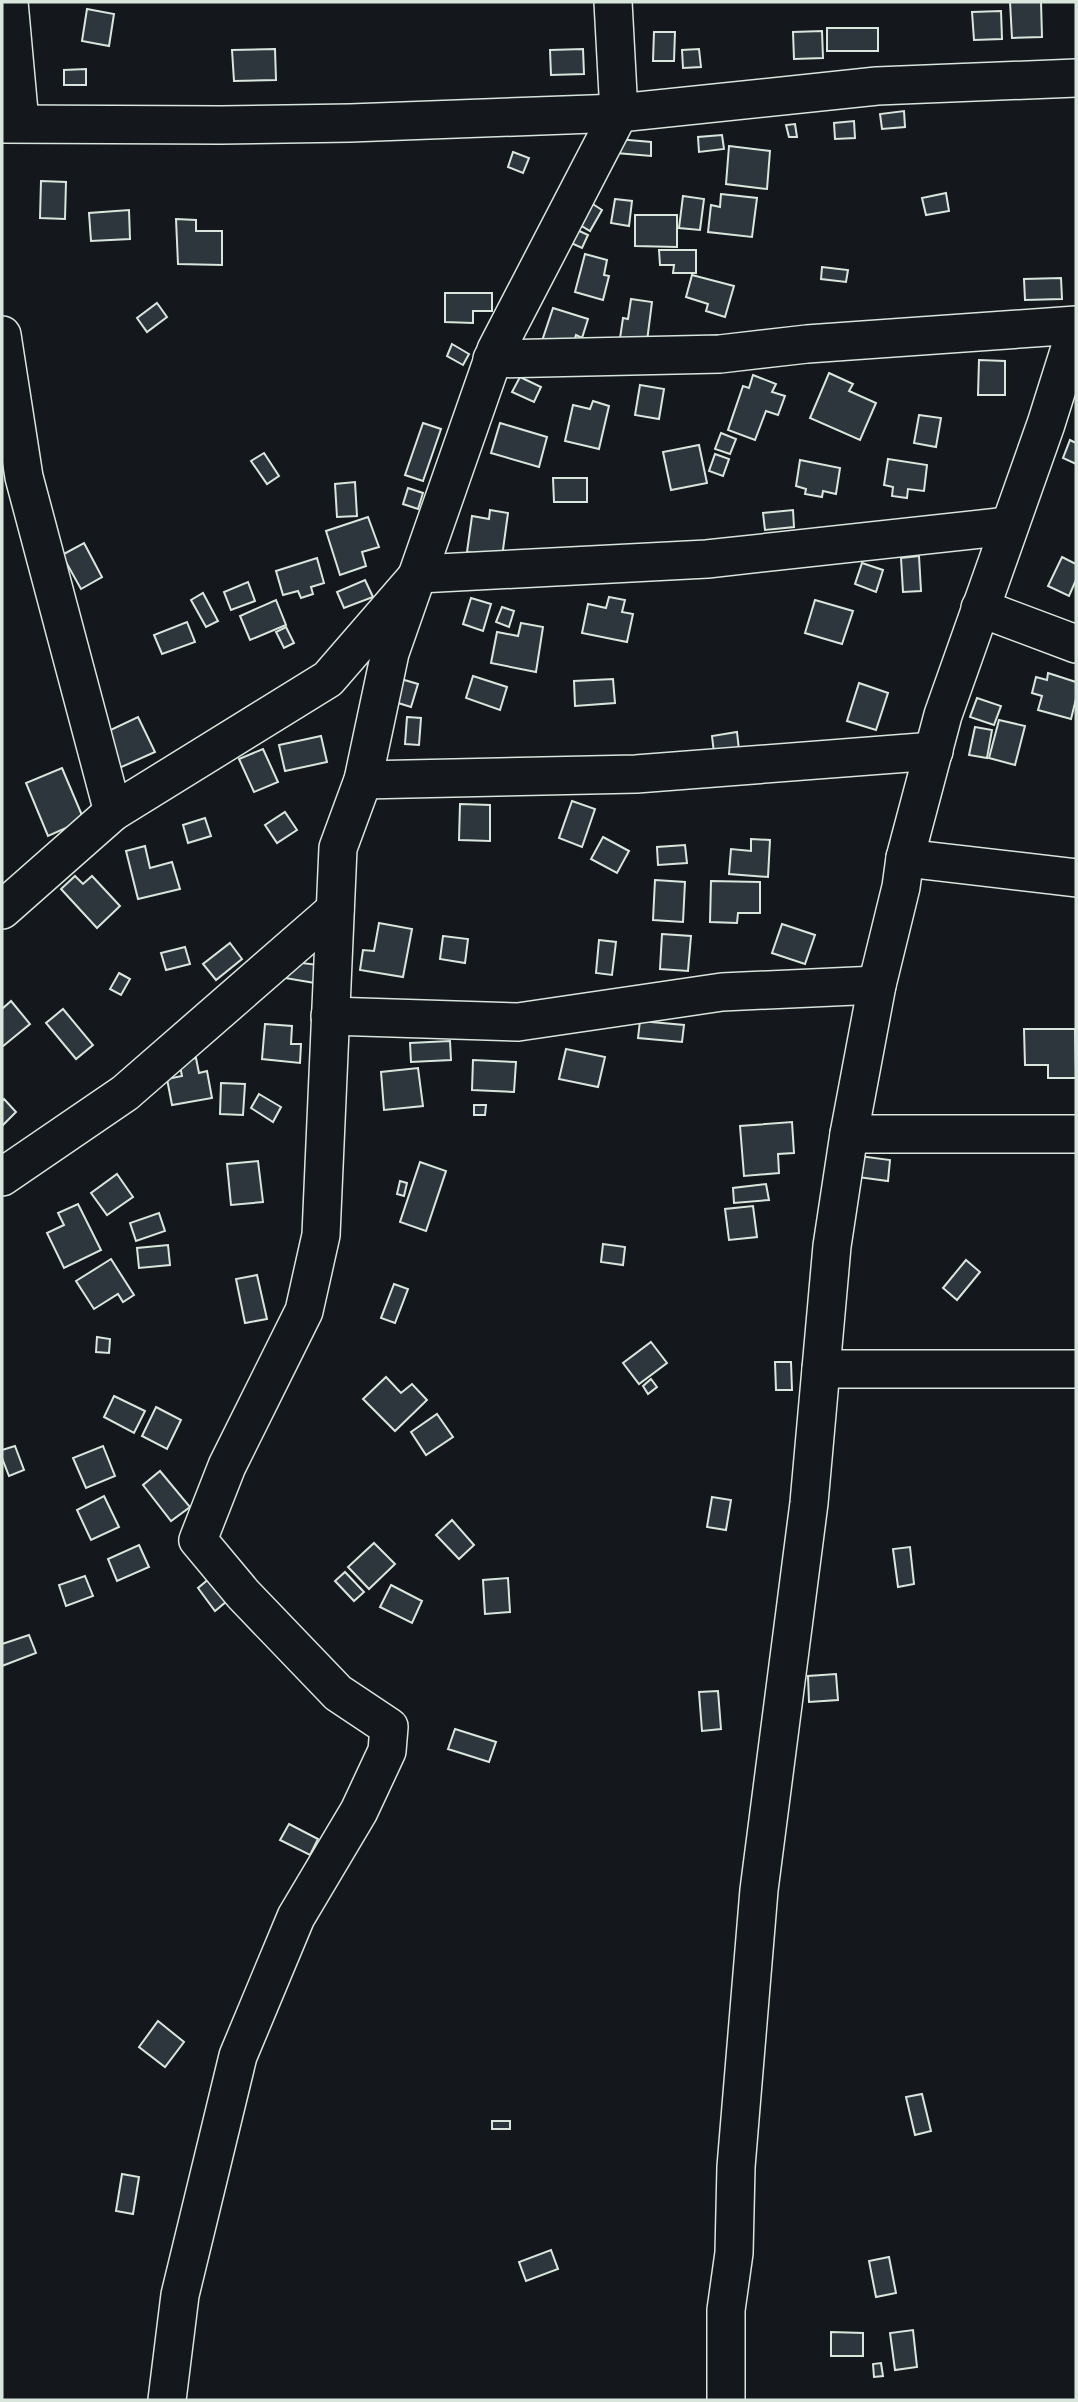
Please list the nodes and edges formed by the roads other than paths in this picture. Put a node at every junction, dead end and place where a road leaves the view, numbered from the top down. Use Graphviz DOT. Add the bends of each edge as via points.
graph roads {
  1 [pos="9,2"];
  2 [pos="613,2"];
  3 [pos="1076,78"];
  4 [pos="619,113"];
  5 [pos="11,123"];
  6 [pos="1076,327"];
  7 [pos="2,335"];
  8 [pos="492,359"];
  9 [pos="1065,400"];
  10 [pos="1008,526"];
  11 [pos="419,574"];
  12 [pos="980,608"];
  13 [pos="1076,643"];
  14 [pos="934,751"];
  15 [pos="363,780"];
  16 [pos="113,812"];
  17 [pos="905,858"];
  18 [pos="1076,878"];
  19 [pos="2,910"];
  20 [pos="335,910"];
  21 [pos="877,985"];
  22 [pos="330,1016"];
  23 [pos="849,1134"];
  24 [pos="1076,1134"];
  25 [pos="2,1177"];
  26 [pos="821,1369"];
  27 [pos="1076,1369"];
  28 [pos="167,2400"];
  29 [pos="726,2400"];
  1 -- 5 [label="street"];
  2 -- 4 [label="street"];
  3 -- 4 [label="street" via="877,86"];
  4 -- 5 [label="street" via="324,123"];
  4 -- 8 [label="street"];
  6 -- 8 [label="street" via="720,354"];
  6 -- 9 [label="street"];
  7 -- 16 [label="street" via="24,477"];
  8 -- 11 [label="street"];
  9 -- 10 [label="street" via="1046,424"];
  10 -- 11 [label="street" via="707,559"];
  10 -- 12 [label="street"];
  11 -- 15 [label="street" via="390,653"];
  11 -- 16 [label="street" via="328,679"];
  12 -- 13 [label="street"];
  12 -- 14 [label="street"];
  14 -- 15 [label="street" via="636,774"];
  14 -- 17 [label="street"];
  15 -- 20 [label="street" via="338,848"];
  16 -- 19 [label="street"];
  17 -- 18 [label="street"];
  17 -- 21 [label="street"];
  20 -- 22 [label="street"];
  20 -- 25 [label="street" via="125,1093"];
  21 -- 22 [label="street" via="722,992 518,1022"];
  21 -- 23 [label="street"];
  22 -- 28 [label="street" via="321,1235 304,1311 227,1466 198,1540 338,1693 389,1727 387,1751 359,1811 296,1917 238,2056 180,2295"];
  23 -- 24 [label="street"];
  23 -- 26 [label="street" via="832,1246"];
  26 -- 27 [label="street"];
  26 -- 29 [label="street" via="809,1503 759,1890 736,2167 734,2253 726,2310"];
}
